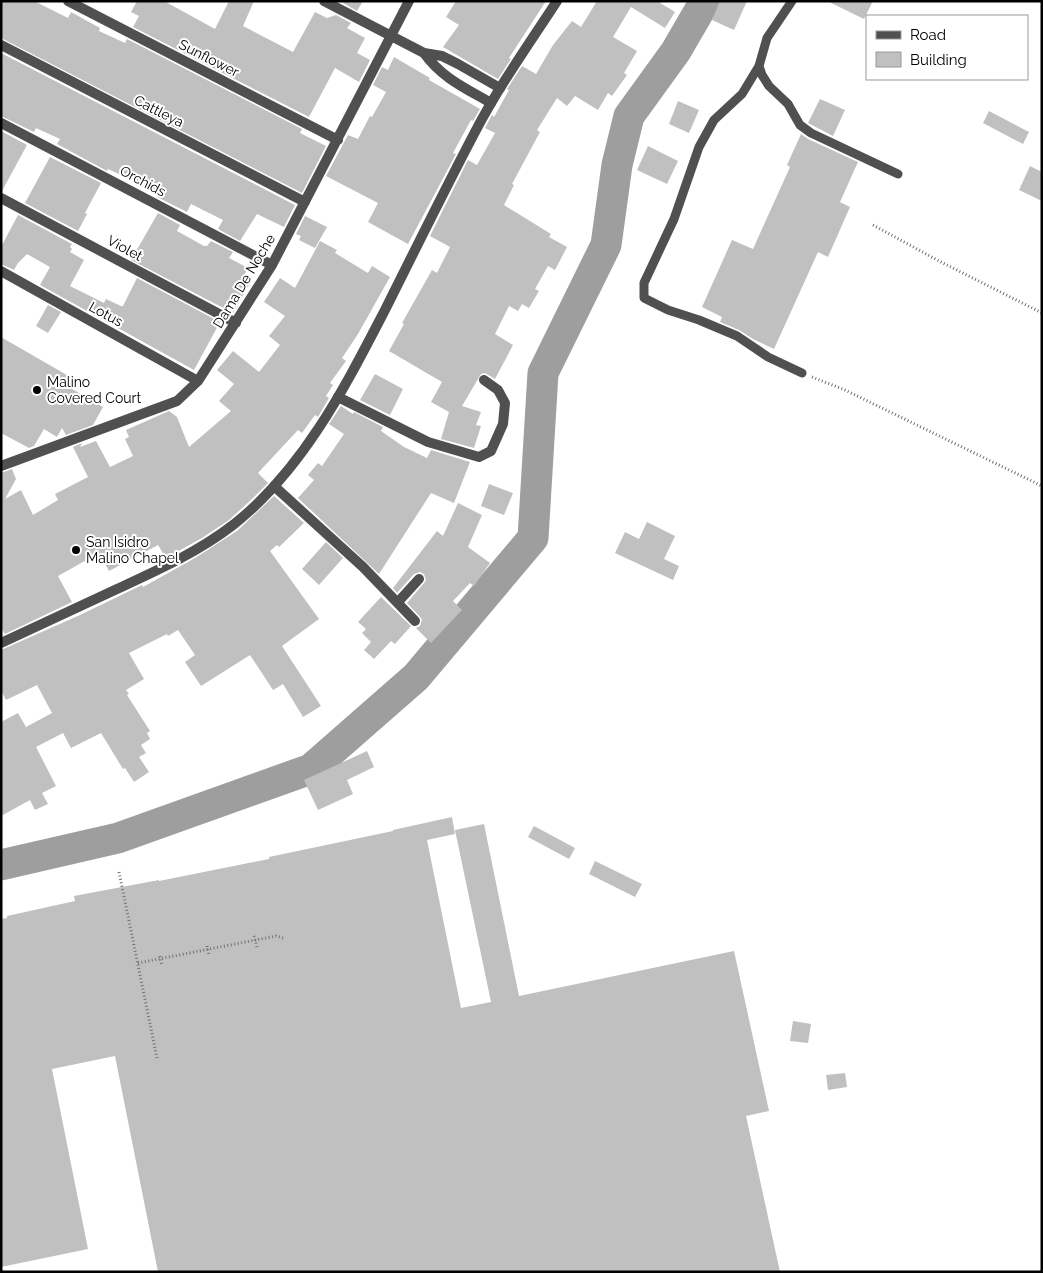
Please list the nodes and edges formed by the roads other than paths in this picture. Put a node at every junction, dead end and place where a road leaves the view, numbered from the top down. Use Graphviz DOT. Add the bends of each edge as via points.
graph roads {
  1 [pos="68,1"];
  2 [pos="324,1"];
  3 [pos="409,1"];
  4 [pos="557,1"];
  5 [pos="792,1"];
  6 [pos="392,36"];
  7 [pos="1,45"];
  8 [pos="424,52"];
  9 [pos="759,66"];
  10 [pos="481,77"];
  11 [pos="500,88"];
  12 [pos="473,92"];
  13 [pos="491,103"];
  14 [pos="1,123"];
  15 [pos="338,140"];
  16 [pos="898,174"];
  17 [pos="1,198"];
  18 [pos="305,202"];
  19 [pos="272,265"];
  20 [pos="2,274"];
  21 [pos="236,323"];
  22 [pos="802,373"];
  23 [pos="484,380"];
  24 [pos="198,381"];
  25 [pos="338,397"];
  26 [pos="1,466"];
  27 [pos="274,486"];
  28 [pos="420,579"];
  29 [pos="398,602"];
  30 [pos="415,621"];
  31 [pos="1,643"];
  1 -- 15 [label="street, Sunflower"];
  2 -- 6 [label="street"];
  3 -- 6 [label="street, Dama De Noche"];
  4 -- 11 [label="street"];
  5 -- 9 [label="lane" via="767,38"];
  6 -- 8 [label="street"];
  6 -- 15 [label="street, Dama De Noche"];
  7 -- 18 [label="street, Cattleya"];
  8 -- 10 [label="street" via="442,56"];
  8 -- 12 [label="street" via="434,67"];
  9 -- 16 [label="lane" via="769,86 788,104 805,129"];
  9 -- 22 [label="lane" via="742,94 714,120 699,147 674,219 644,283 644,298 736,336 768,357"];
  10 -- 11 [label="street"];
  10 -- 12 [label="street"];
  11 -- 13 [label="street"];
  12 -- 13 [label="street"];
  13 -- 25 [label="street"];
  14 -- 19 [label="street, Orchids"];
  15 -- 18 [label="street, Dama De Noche"];
  17 -- 21 [label="street, Violet"];
  18 -- 19 [label="street, Dama De Noche"];
  19 -- 21 [label="street, Dama De Noche"];
  20 -- 24 [label="street, Lotus"];
  21 -- 24 [label="street, Dama De Noche"];
  23 -- 25 [label="street" via="498,390 505,403 504,424 491,452 479,457 428,442"];
  24 -- 26 [label="street, Dama De Noche" via="177,402"];
  25 -- 27 [label="street" via="310,441"];
  27 -- 29 [label="street"];
  27 -- 31 [label="street" via="209,543"];
  28 -- 29 [label="street"];
  29 -- 30 [label="street"];
}
